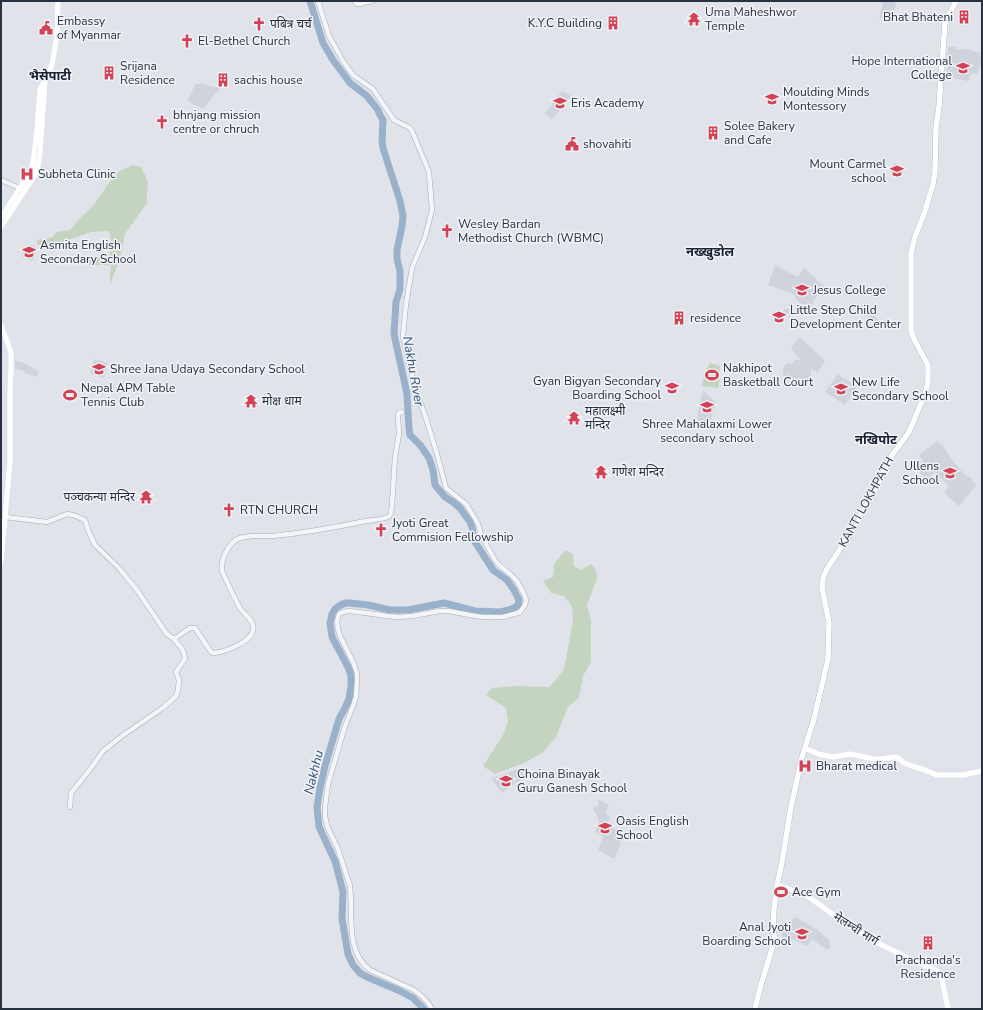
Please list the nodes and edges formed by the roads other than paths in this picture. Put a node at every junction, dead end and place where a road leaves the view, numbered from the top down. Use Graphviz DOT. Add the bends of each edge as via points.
graph roads {
  1 [pos="58,1"];
  2 [pos="318,1"];
  3 [pos="355,1"];
  4 [pos="372,1"];
  5 [pos="956,1"];
  6 [pos="1,180"];
  7 [pos="23,190"];
  8 [pos="1,217"];
  9 [pos="1,227"];
  10 [pos="1,325"];
  11 [pos="402,412"];
  12 [pos="5,517"];
  13 [pos="1,562"];
  14 [pos="174,639"];
  15 [pos="805,748"];
  16 [pos="982,771"];
  17 [pos="70,808"];
  18 [pos="776,885"];
  19 [pos="432,1009"];
  20 [pos="755,1009"];
  21 [pos="948,1009"];
  1 -- 7 [label="main road" via="57,36 52,64 40,88 40,129 33,164"];
  2 -- 19 [label="street" via="329,36 343,61 353,75 373,89 394,120 410,128 429,172 432,210 425,237 412,268 406,304 403,336 409,364 446,488 466,504 494,560 517,582 526,601 520,612 504,617 440,610 398,617 349,611 339,614 337,621 340,636 357,673 356,697 328,784 325,807 329,833 338,849 350,886 350,924 356,952 362,963 370,970 414,990"];
  3 -- 4 [label="street" via="359,4"];
  5 -- 15 [label="main road, KANTI LOKHPATH" via="946,24 933,184 911,253 911,331 928,365 928,382 910,432 890,458 855,526 823,578 822,587 829,624 828,659"];
  6 -- 7 [label="street"];
  7 -- 8 [label="main road"];
  7 -- 9 [label="main road"];
  10 -- 12 [label="main road" via="11,352 12,368 10,461"];
  11 -- 14 [label="street" via="398,415 399,434 391,514 388,518 327,529 234,540 221,566 241,609 253,624 251,636 225,651 213,653 195,628 190,628"];
  12 -- 13 [label="main road"];
  12 -- 14 [label="street" via="47,522 66,514 85,520 97,547 119,568 166,633"];
  14 -- 17 [label="street" via="185,657 185,661 176,672 179,680 176,696 103,751 71,793"];
  15 -- 16 [label="main road" via="833,757 850,754 874,759 894,757 937,774 958,776"];
  15 -- 18 [label="main road, KANTI LOKHPATH"];
  18 -- 20 [label="main road, KANTI LOKHPATH" via="773,930 775,939"];
  18 -- 21 [label="main road, मेलम्ची मार्ग" via="806,895 867,938 936,970 941,975"];
}
